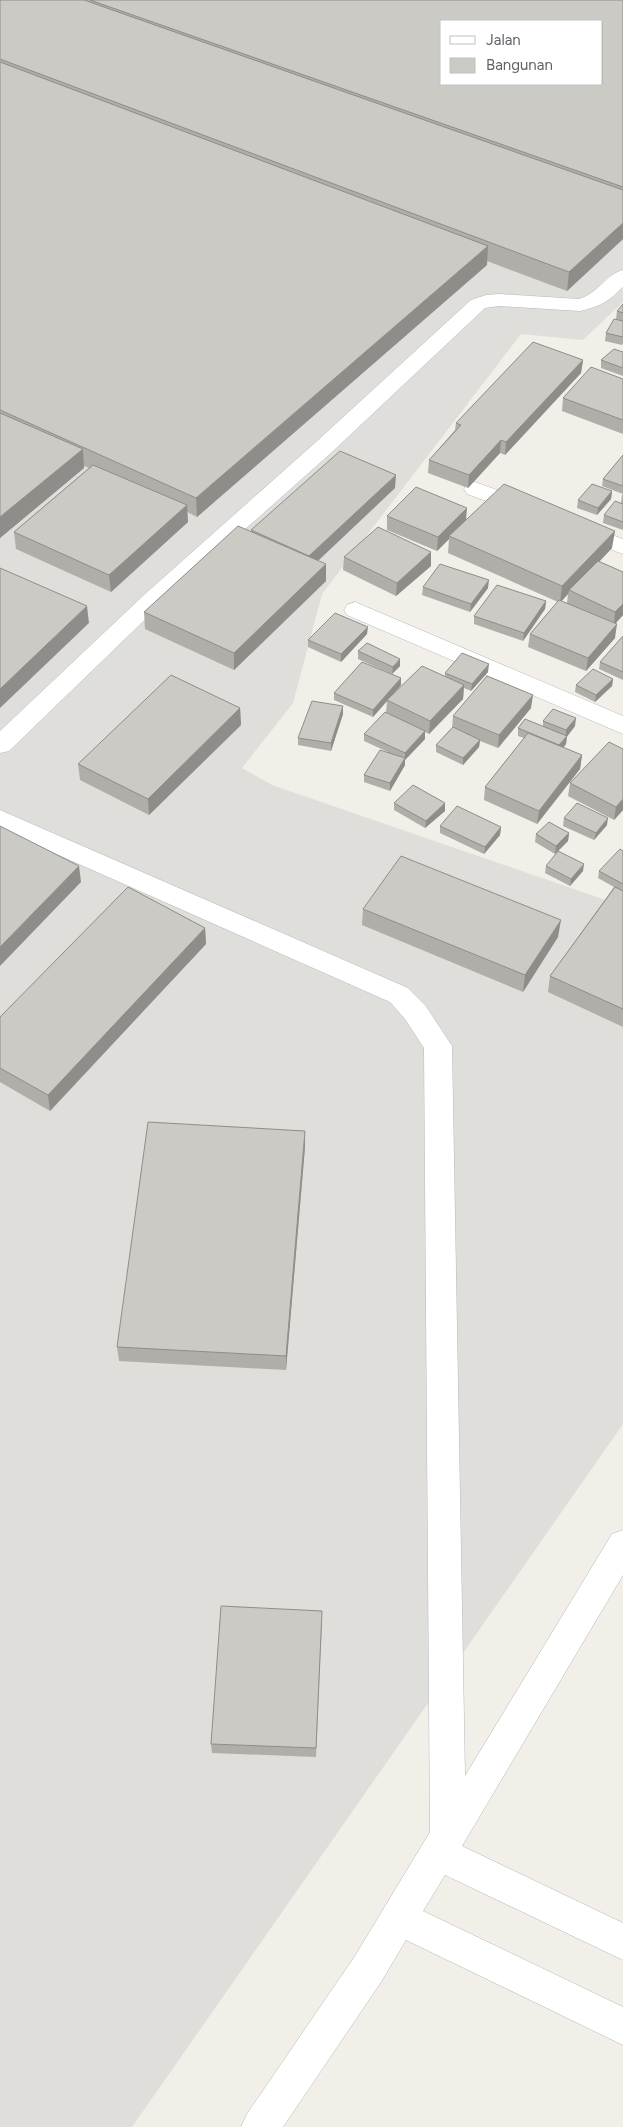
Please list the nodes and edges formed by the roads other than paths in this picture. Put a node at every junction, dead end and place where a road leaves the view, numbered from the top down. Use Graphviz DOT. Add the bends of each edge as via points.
graph roads {
  1 [pos="623,276"];
  2 [pos="475,489"];
  3 [pos="623,547"];
  4 [pos="355,610"];
  5 [pos="623,726"];
  6 [pos="0,745"];
  7 [pos="0,819"];
  8 [pos="623,1544"];
  9 [pos="443,1845"];
  10 [pos="398,1918"];
  11 [pos="623,1942"];
  12 [pos="623,2026"];
  13 [pos="260,2127"];
  1 -- 6 [label="street" via="597,300 580,305 499,300 478,304 152,600"];
  2 -- 3 [label="street"];
  4 -- 5 [label="street"];
  7 -- 9 [label="street" via="399,995 438,1046"];
  8 -- 9 [label="street"];
  9 -- 10 [label="street"];
  9 -- 11 [label="street"];
  10 -- 12 [label="street"];
  10 -- 13 [label="street" via="368,1969"];
}
